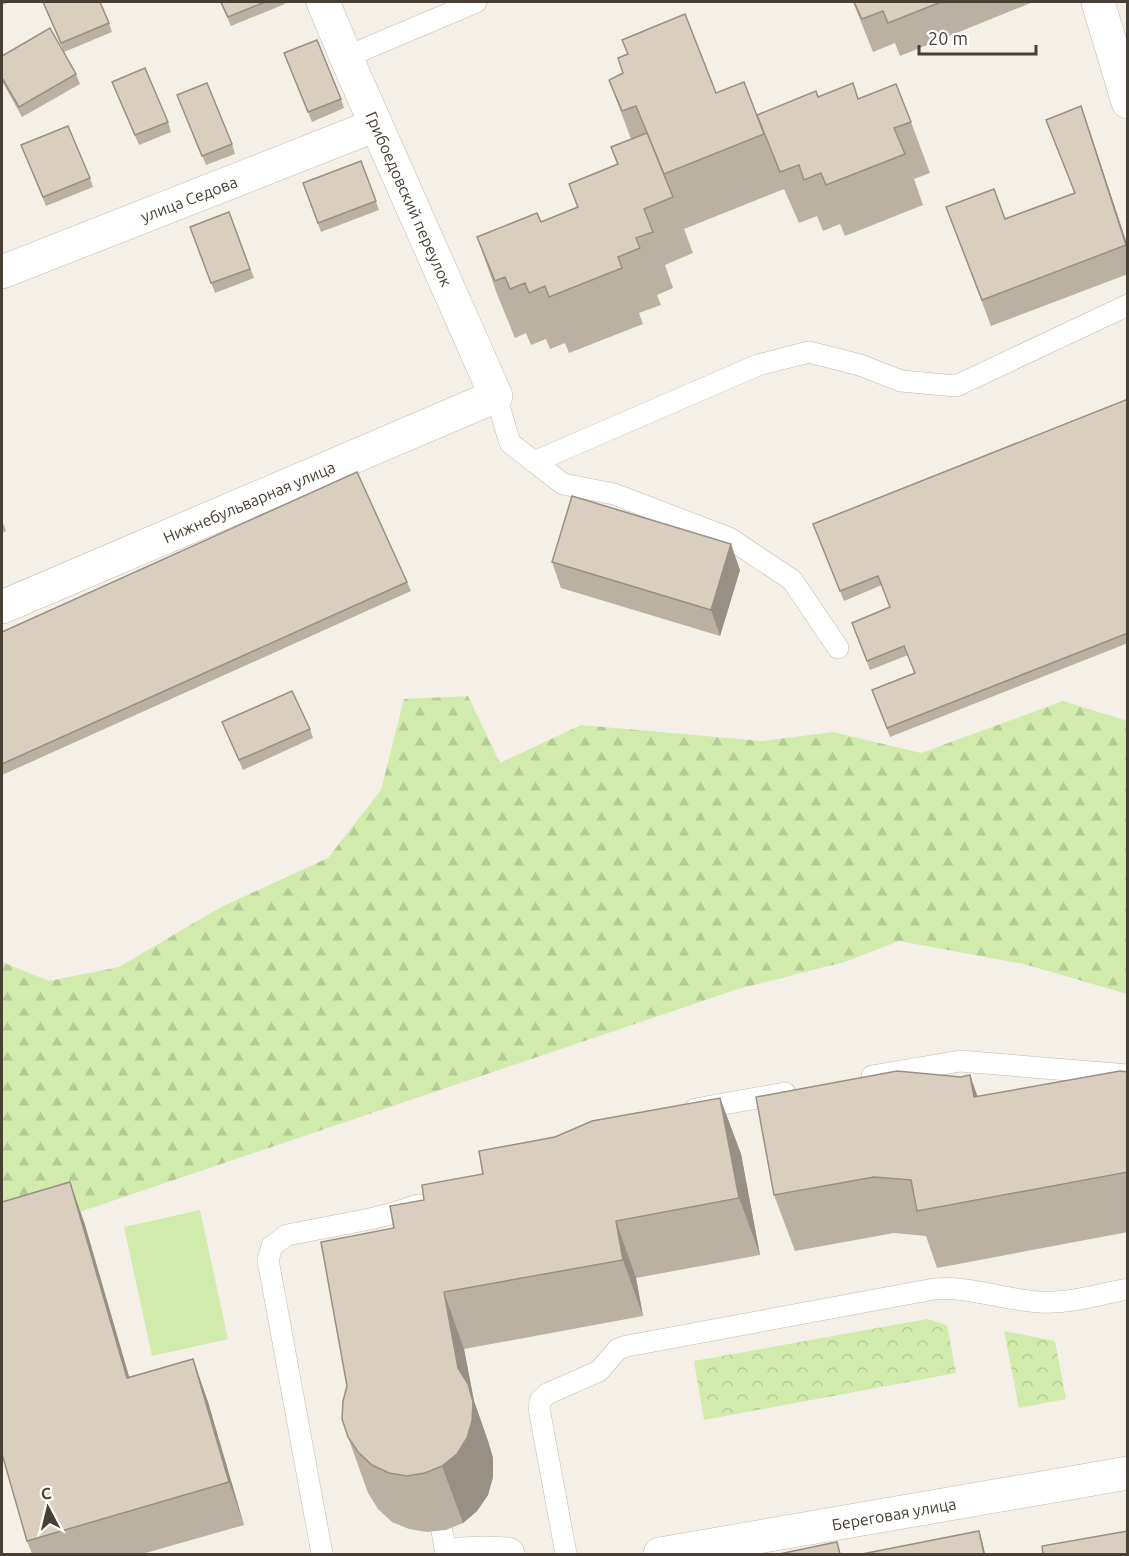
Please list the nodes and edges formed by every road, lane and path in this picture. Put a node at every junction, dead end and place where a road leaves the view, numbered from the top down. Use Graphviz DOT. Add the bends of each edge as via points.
graph roads {
  1 [pos="323,2"];
  2 [pos="476,2"];
  3 [pos="1098,2"];
  4 [pos="346,57"];
  5 [pos="1128,102"];
  6 [pos="376,125"];
  7 [pos="2,272"];
  8 [pos="1128,305"];
  9 [pos="496,396"];
  10 [pos="534,462"];
  11 [pos="2,607"];
  12 [pos="838,648"];
  13 [pos="1128,1075"];
  14 [pos="854,1080"];
  15 [pos="808,1088"];
  16 [pos="672,1113"];
  17 [pos="436,1197"];
  18 [pos="1128,1289"];
  19 [pos="1128,1473"];
  20 [pos="451,1543"];
  21 [pos="322,1554"];
  22 [pos="446,1554"];
  23 [pos="508,1554"];
  24 [pos="566,1554"];
  25 [pos="660,1554"];
  1 -- 4 [label="street, Грибоедовский переулок"];
  2 -- 4 [label="lane"];
  3 -- 5 [label="street"];
  4 -- 6 [label="street, Грибоедовский переулок"];
  6 -- 7 [label="street, улица Седова"];
  6 -- 9 [label="street, Грибоедовский переулок"];
  8 -- 10 [label="lane" via="956,386 901,381 860,364 809,352 758,365"];
  9 -- 10 [label="lane" via="510,443"];
  9 -- 11 [label="street, Нижнебульварная улица"];
  10 -- 12 [label="lane" via="563,484 614,494 729,538 792,580"];
  13 -- 14 [label="lane" via="960,1061"];
  15 -- 16 [label="lane"];
  17 -- 21 [label="lane" via="370,1219 287,1235 272,1246 268,1260"];
  18 -- 24 [label="lane" via="1050,1302 964,1289 934,1289 618,1349 599,1371 547,1394 540,1401"];
  19 -- 25 [label="street, Береговая улица"];
  20 -- 22 [label="lane"];
  20 -- 23 [label="street" via="486,1553"];
}
